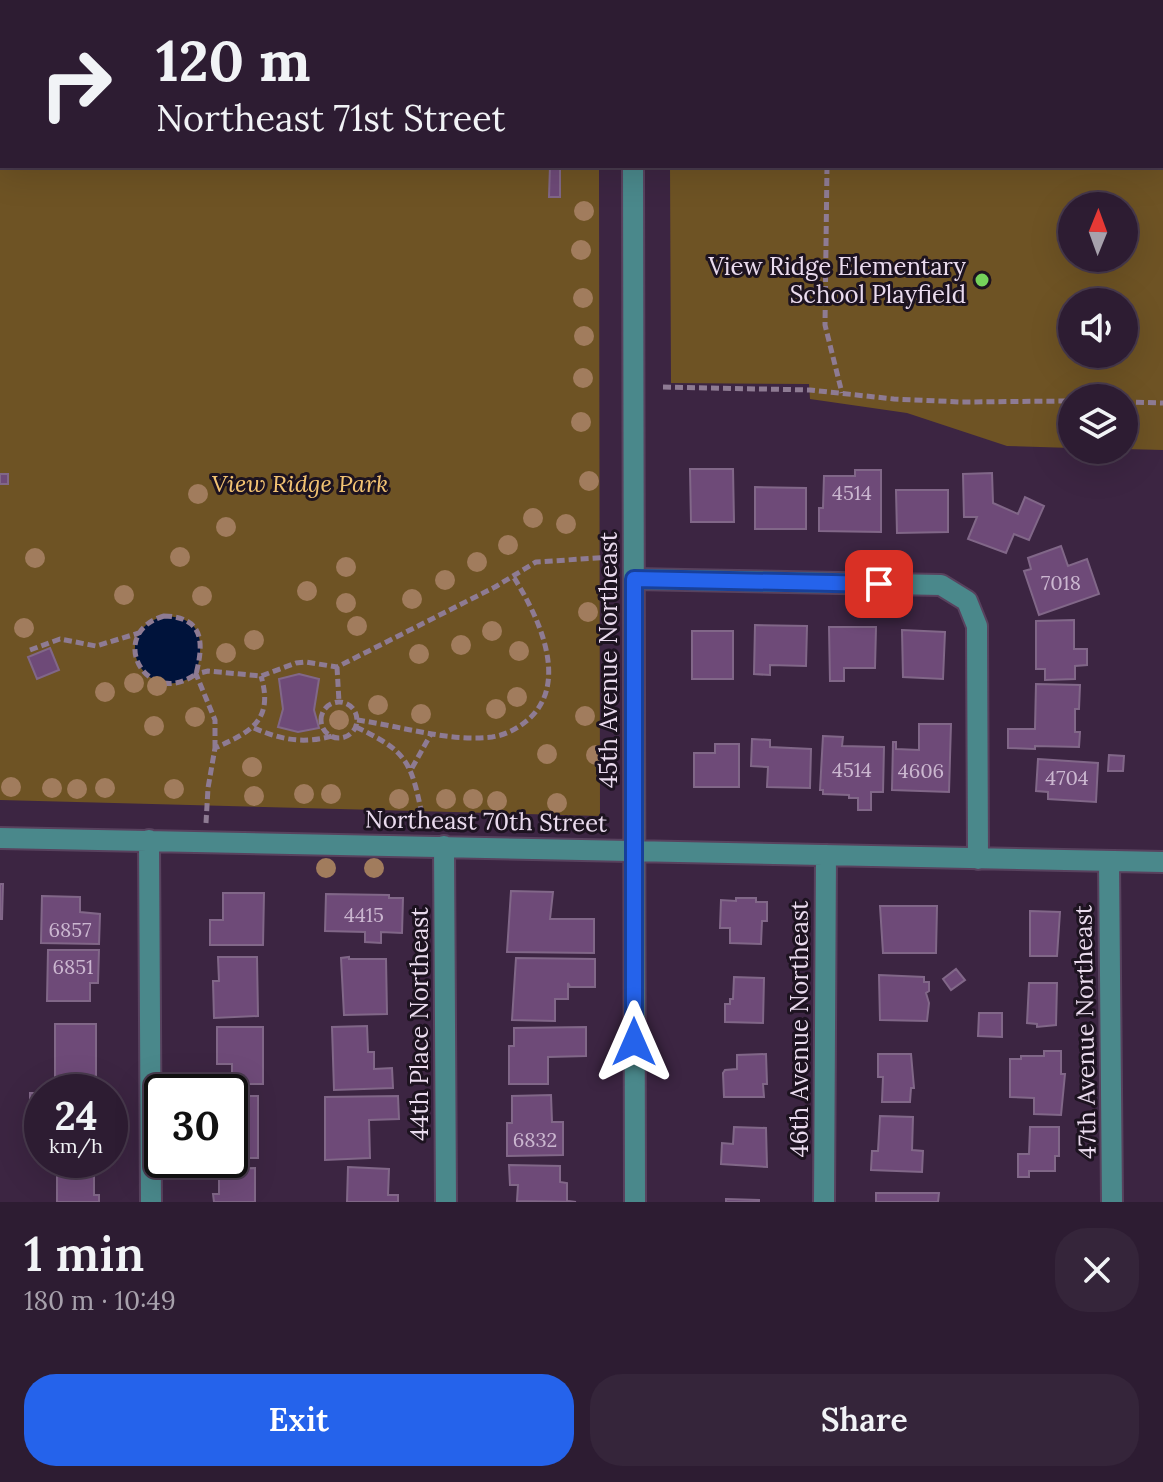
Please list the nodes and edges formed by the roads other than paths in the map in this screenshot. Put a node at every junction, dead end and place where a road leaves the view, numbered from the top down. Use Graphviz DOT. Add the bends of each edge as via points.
graph roads {
  1 [pos="633,168"];
  2 [pos="634,579"];
  3 [pos="0,838"];
  4 [pos="149,840"];
  5 [pos="444,846"];
  6 [pos="634,851"];
  7 [pos="826,855"];
  8 [pos="978,859"];
  9 [pos="1109,861"];
  10 [pos="1163,862"];
  11 [pos="151,1202"];
  12 [pos="446,1202"];
  13 [pos="635,1202"];
  14 [pos="824,1202"];
  15 [pos="1112,1202"];
  1 -- 2 [label="street, 45th Avenue Northeast"];
  2 -- 6 [label="street, 45th Avenue Northeast"];
  2 -- 8 [label="street" via="941,585 967,601 977,626"];
  3 -- 4 [label="street, Northeast 70th Street"];
  4 -- 5 [label="street, Northeast 70th Street"];
  4 -- 11 [label="street"];
  5 -- 6 [label="street, Northeast 70th Street"];
  5 -- 12 [label="street, 44th Place Northeast"];
  6 -- 7 [label="street, Northeast 70th Street"];
  6 -- 13 [label="street, 45th Avenue Northeast"];
  7 -- 8 [label="street, Northeast 70th Street"];
  7 -- 14 [label="street, 46th Avenue Northeast"];
  8 -- 9 [label="street, Northeast 70th Street"];
  9 -- 10 [label="street, Northeast 70th Street"];
  9 -- 15 [label="street, 47th Avenue Northeast"];
}
